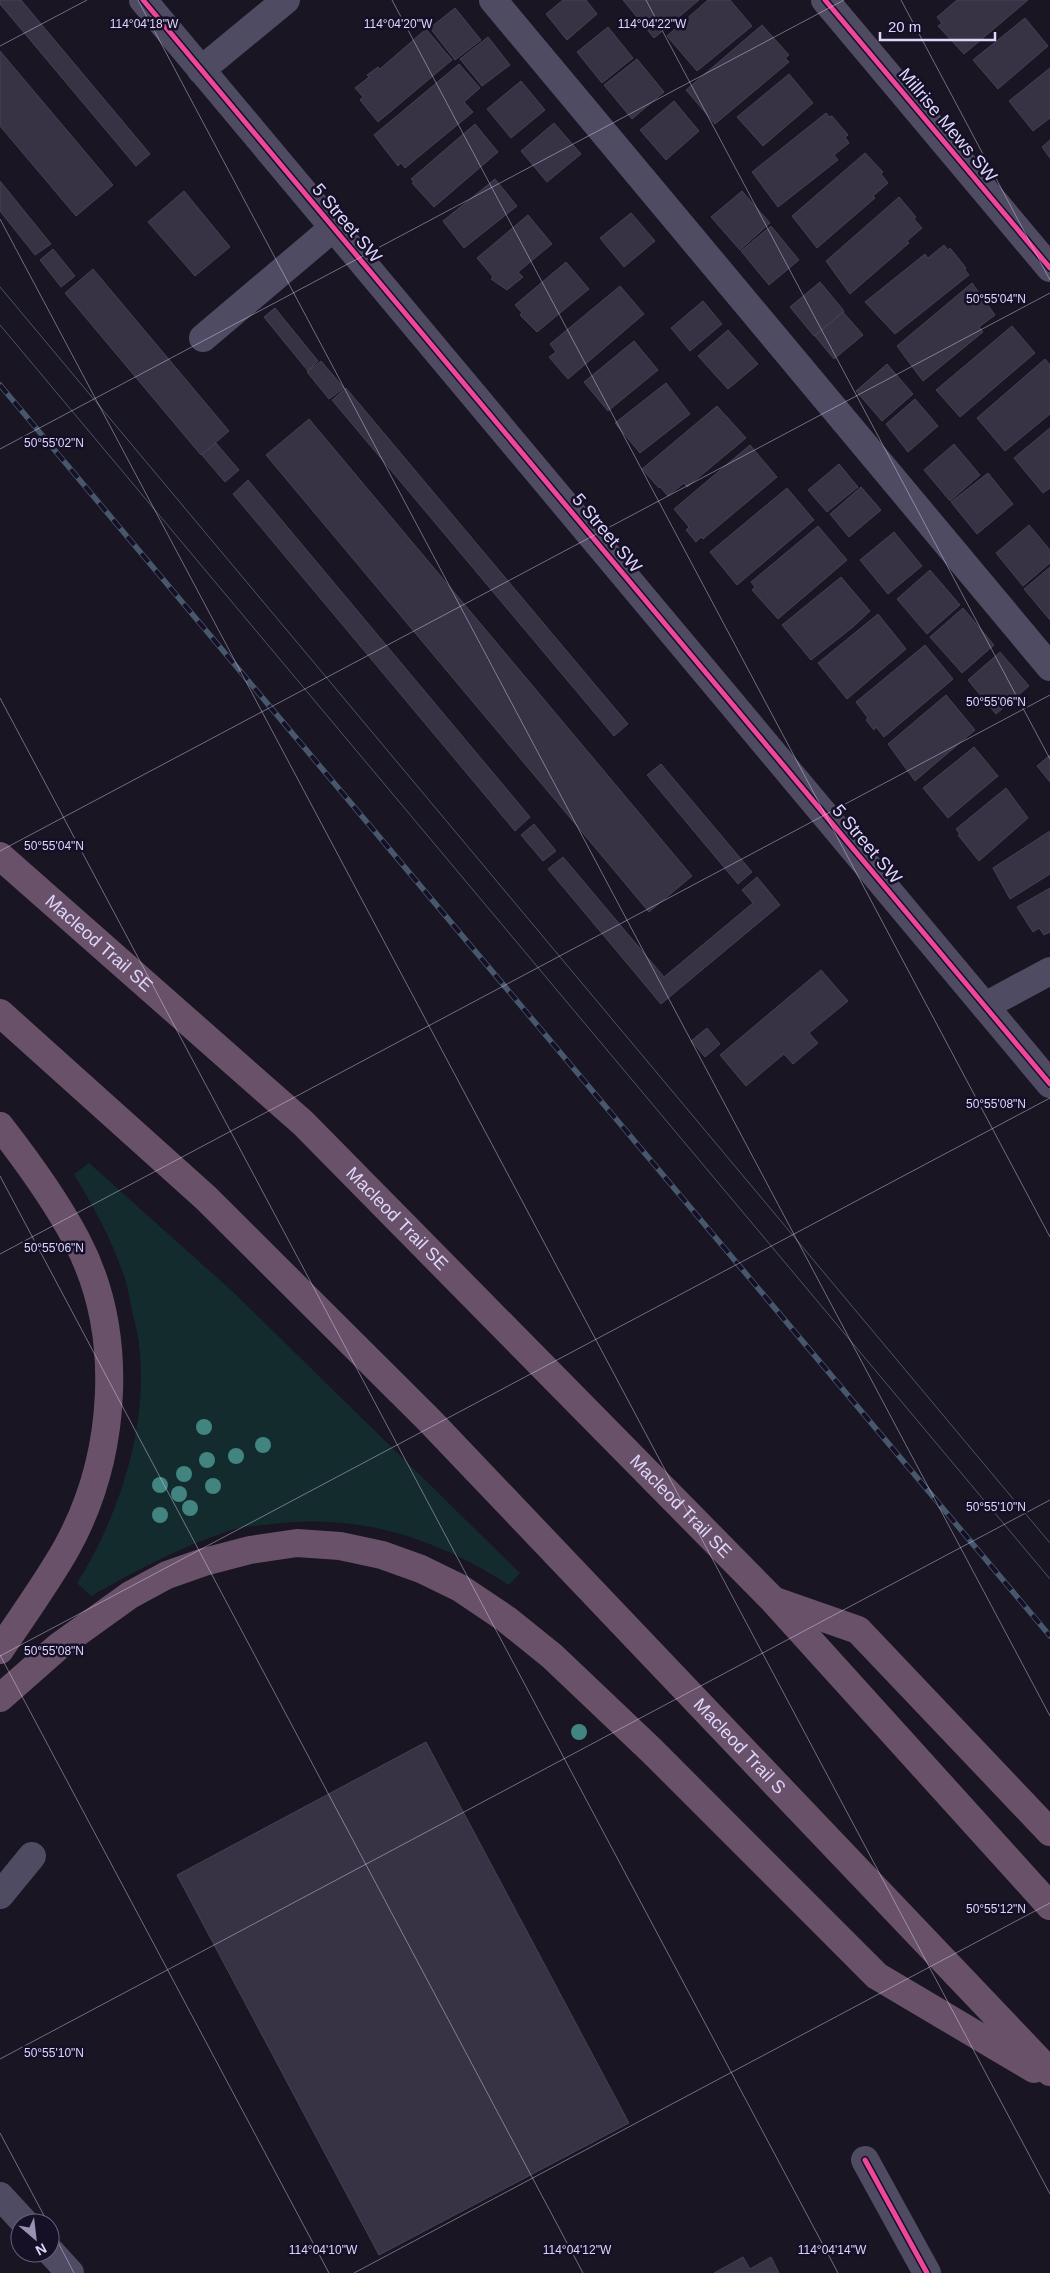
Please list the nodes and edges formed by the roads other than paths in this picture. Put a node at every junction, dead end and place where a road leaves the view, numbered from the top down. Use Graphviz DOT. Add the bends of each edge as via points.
graph roads {
  1 [pos="142,0"];
  2 [pos="286,0"];
  3 [pos="493,0"];
  4 [pos="825,0"];
  5 [pos="201,70"];
  6 [pos="333,228"];
  7 [pos="1050,268"];
  8 [pos="203,338"];
  9 [pos="1050,667"];
  10 [pos="0,856"];
  11 [pos="1050,971"];
  12 [pos="985,1006"];
  13 [pos="0,1013"];
  14 [pos="1050,1084"];
  15 [pos="0,1126"];
  16 [pos="774,1601"];
  17 [pos="0,1650"];
  18 [pos="0,1698"];
  19 [pos="1050,1832"];
  20 [pos="32,1856"];
  21 [pos="0,1894"];
  22 [pos="1050,1906"];
  23 [pos="1050,2072"];
  24 [pos="1050,2078"];
  25 [pos="865,2160"];
  26 [pos="0,2196"];
  27 [pos="15,2213"];
  28 [pos="60,2262"];
  29 [pos="70,2273"];
  30 [pos="927,2273"];
  1 -- 5 [label="street, 5 Street SW"];
  2 -- 5 [label="street"];
  3 -- 9 [label="street"];
  4 -- 7 [label="street, Millrise Mews SW"];
  5 -- 6 [label="street, 5 Street SW"];
  6 -- 8 [label="street"];
  6 -- 12 [label="street, 5 Street SW"];
  10 -- 16 [label="highway, Macleod Trail SE" via="303,1123"];
  11 -- 12 [label="street"];
  12 -- 14 [label="street, 5 Street SW"];
  13 -- 23 [label="highway, Macleod Trail S" via="206,1198 430,1420"];
  15 -- 17 [label="highway" via="38,1176 77,1240 92,1276 108,1345 109,1386 99,1463 86,1506 66,1548"];
  16 -- 19 [label="highway" via="858,1630"];
  16 -- 22 [label="highway"];
  18 -- 24 [label="highway" via="59,1646 130,1594 167,1575 204,1562 296,1543 340,1546 382,1555 421,1569 460,1588 552,1656 878,1976"];
  20 -- 21 [label="street"];
  25 -- 30 [label="street"];
  26 -- 27 [label="street"];
  28 -- 29 [label="street"];
}
